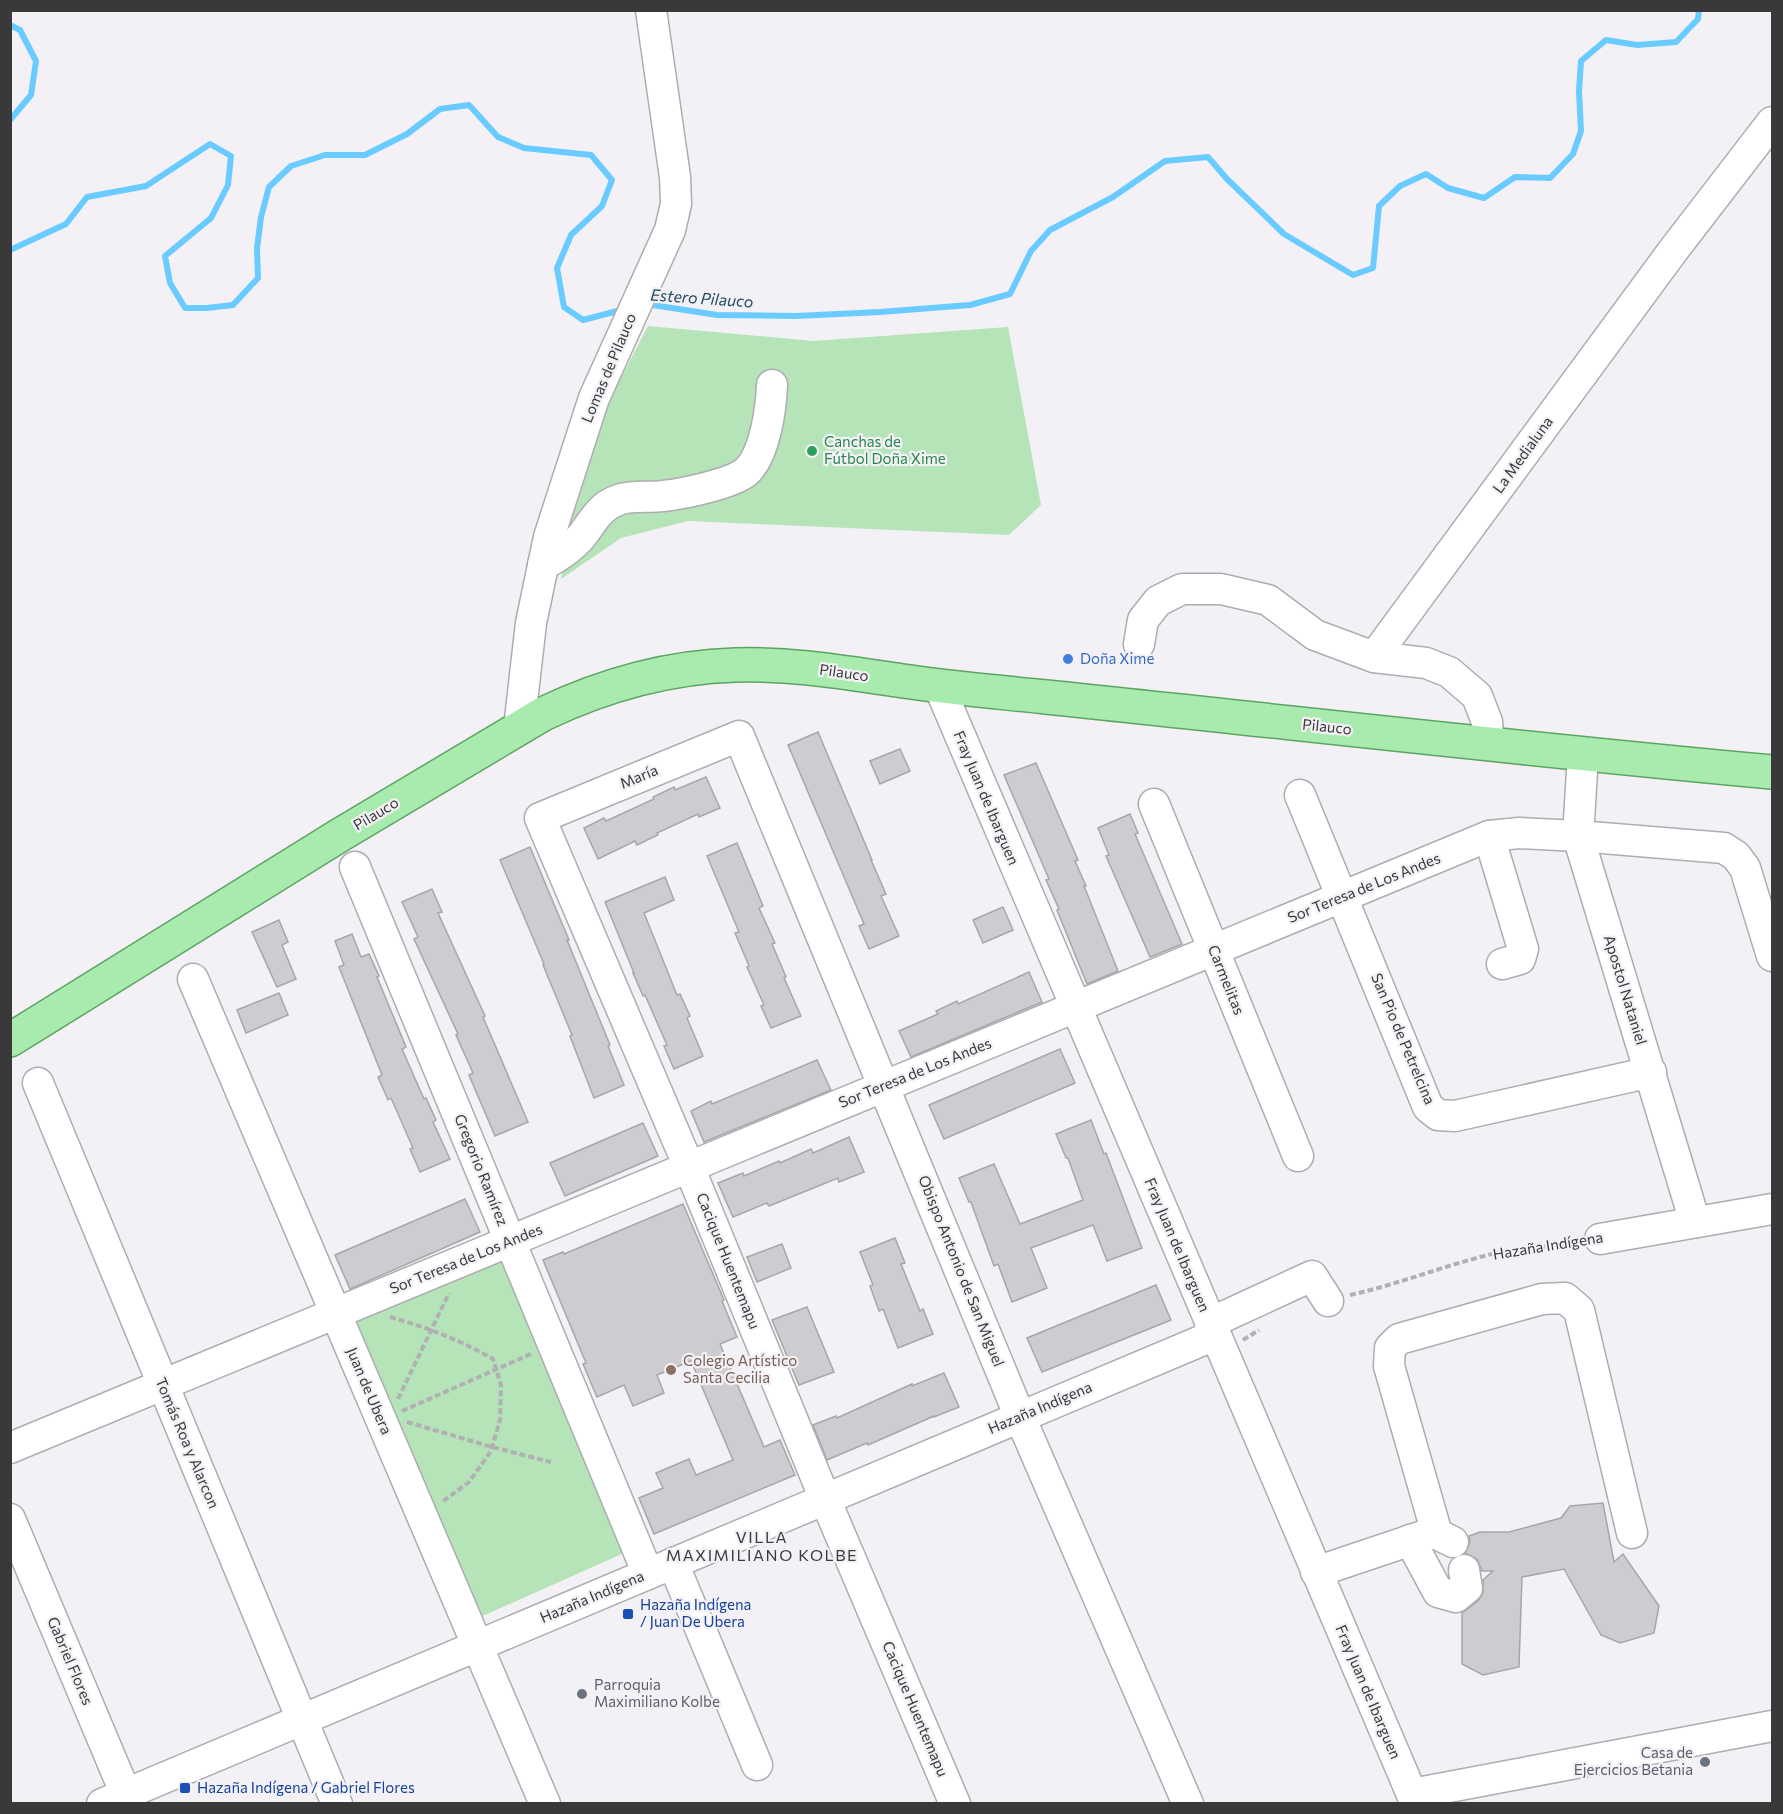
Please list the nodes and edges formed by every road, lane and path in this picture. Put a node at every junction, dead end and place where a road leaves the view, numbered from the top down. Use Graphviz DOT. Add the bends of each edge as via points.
graph roads {
  1 [pos="651,10"];
  2 [pos="1773,122"];
  3 [pos="772,385"];
  4 [pos="543,565"];
  5 [pos="1139,644"];
  6 [pos="1374,657"];
  7 [pos="939,686"];
  8 [pos="519,728"];
  9 [pos="739,736"];
  10 [pos="1490,745"];
  11 [pos="1583,755"];
  12 [pos="1773,772"];
  13 [pos="1300,795"];
  14 [pos="1154,804"];
  15 [pos="540,818"];
  16 [pos="1489,836"];
  17 [pos="1578,836"];
  18 [pos="355,867"];
  19 [pos="1343,896"];
  20 [pos="1214,950"];
  21 [pos="1773,956"];
  22 [pos="1502,964"];
  23 [pos="193,979"];
  24 [pos="1075,1007"];
  25 [pos="10,1040"];
  26 [pos="1651,1072"];
  27 [pos="38,1083"];
  28 [pos="885,1086"];
  29 [pos="1298,1156"];
  30 [pos="689,1167"];
  31 [pos="1773,1209"];
  32 [pos="1695,1222"];
  33 [pos="1600,1239"];
  34 [pos="510,1241"];
  35 [pos="467,1258"];
  36 [pos="1328,1301"];
  37 [pos="336,1313"];
  38 [pos="390,1317"];
  39 [pos="1267,1326"];
  40 [pos="430,1329"];
  41 [pos="1217,1338"];
  42 [pos="552,1344"];
  43 [pos="496,1369"];
  44 [pos="164,1386"];
  45 [pos="394,1407"];
  46 [pos="400,1412"];
  47 [pos="1020,1417"];
  48 [pos="401,1420"];
  49 [pos="492,1447"];
  50 [pos="10,1448"];
  51 [pos="551,1462"];
  52 [pos="825,1499"];
  53 [pos="422,1516"];
  54 [pos="10,1519"];
  55 [pos="1632,1533"];
  56 [pos="1434,1539"];
  57 [pos="660,1568"];
  58 [pos="1464,1570"];
  59 [pos="1316,1572"];
  60 [pos="477,1645"];
  61 [pos="302,1719"];
  62 [pos="1773,1726"];
  63 [pos="757,1765"];
  64 [pos="1414,1799"];
  65 [pos="119,1800"];
  66 [pos="337,1803"];
  67 [pos="545,1803"];
  68 [pos="955,1803"];
  69 [pos="1188,1803"];
  1 -- 4 [label="street, Lomas de Pilauco" via="669,126 676,204 670,230 594,398"];
  2 -- 6 [label="street, La Medialuna" via="1665,261"];
  3 -- 4 [label="street" via="768,422 756,457 746,472 700,490 619,500 601,509 579,539"];
  4 -- 8 [label="street, Lomas de Pilauco" via="531,622"];
  5 -- 6 [label="street" via="1143,620 1158,601 1182,590 1221,589 1268,600 1315,634"];
  6 -- 10 [label="street" via="1426,663 1449,672 1478,696"];
  7 -- 8 [label="main road, Pilauco" via="768,664 702,667 637,678 605,688"];
  7 -- 10 [label="main road, Pilauco"];
  7 -- 24 [label="street, Fray Juan de Ibarguen"];
  8 -- 25 [label="main road, Pilauco"];
  9 -- 15 [label="street, María"];
  9 -- 28 [label="street, Obispo Antonio de San Miguel"];
  10 -- 11 [label="main road, Pilauco"];
  11 -- 12 [label="main road, Pilauco"];
  11 -- 17 [label="street, Apostol Nataniel"];
  13 -- 19 [label="street, San Pio de Petrelcina"];
  14 -- 20 [label="street, Carmelitas"];
  15 -- 30 [label="street, Cacique Huentemapu"];
  16 -- 17 [label="street, Sor Teresa de Los Andes"];
  16 -- 19 [label="street, Sor Teresa de Los Andes"];
  16 -- 22 [label="street" via="1523,949 1520,959"];
  17 -- 21 [label="street, Sor Teresa de Los Andes" via="1724,848 1745,868"];
  17 -- 26 [label="street, Apostol Nataniel"];
  18 -- 34 [label="street, Gregorio Ramírez"];
  19 -- 20 [label="street, Sor Teresa de Los Andes"];
  19 -- 26 [label="street, San Pio de Petrelcina" via="1428,1107 1438,1114 1455,1116"];
  20 -- 24 [label="street, Sor Teresa de Los Andes"];
  20 -- 29 [label="street, Carmelitas"];
  23 -- 37 [label="street, Juan de Ubera"];
  24 -- 28 [label="street, Sor Teresa de Los Andes"];
  24 -- 41 [label="street, Fray Juan de Ibarguen"];
  26 -- 32 [label="street, Apostol Nataniel"];
  27 -- 44 [label="street, Tomás Roa y Alarcon"];
  28 -- 30 [label="street, Sor Teresa de Los Andes"];
  28 -- 47 [label="street, Obispo Antonio de San Miguel"];
  30 -- 34 [label="street, Sor Teresa de Los Andes"];
  30 -- 52 [label="street, Cacique Huentemapu"];
  31 -- 32 [label="street, Hazaña Indígena"];
  32 -- 33 [label="street, Hazaña Indígena"];
  33 -- 36 [label="path, Hazaña Indígena" via="1511,1250"];
  34 -- 35 [label="street, Sor Teresa de Los Andes"];
  34 -- 42 [label="street, Gregorio Ramírez"];
  35 -- 37 [label="street, Sor Teresa de Los Andes"];
  35 -- 40 [label="path"];
  36 -- 41 [label="street, Hazaña Indígena" via="1312,1276"];
  37 -- 44 [label="street, Sor Teresa de Los Andes"];
  37 -- 53 [label="street, Juan de Ubera"];
  38 -- 40 [label="path"];
  39 -- 41 [label="path" via="1250,1335"];
  40 -- 43 [label="path" via="493,1359"];
  40 -- 45 [label="path"];
  41 -- 47 [label="street, Hazaña Indígena"];
  41 -- 59 [label="street, Fray Juan de Ibarguen"];
  42 -- 43 [label="path"];
  42 -- 57 [label="street, Gregorio Ramírez"];
  43 -- 46 [label="path"];
  43 -- 49 [label="path" via="501,1385 500,1420"];
  44 -- 50 [label="street, Sor Teresa de Los Andes"];
  44 -- 61 [label="street, Tomás Roa y Alarcon"];
  47 -- 52 [label="street, Hazaña Indígena"];
  47 -- 69 [label="street, Obispo Antonio de San Miguel"];
  48 -- 49 [label="path"];
  49 -- 51 [label="path"];
  49 -- 53 [label="path" via="469,1482"];
  52 -- 57 [label="street, Hazaña Indígena"];
  52 -- 68 [label="street, Cacique Huentemapu"];
  53 -- 60 [label="street, Juan de Ubera"];
  54 -- 65 [label="street, Gabriel Flores"];
  55 -- 56 [label="street" via="1579,1310 1565,1298 1542,1299 1400,1339 1390,1348 1389,1366"];
  56 -- 58 [label="street" via="1438,1592 1456,1597 1467,1588"];
  56 -- 59 [label="street"];
  57 -- 60 [label="street, Hazaña Indígena"];
  57 -- 63 [label="street, Gregorio Ramírez"];
  59 -- 64 [label="street, Fray Juan de Ibarguen"];
  60 -- 61 [label="street, Hazaña Indígena"];
  60 -- 67 [label="street, Juan de Ubera"];
  61 -- 65 [label="street, Hazaña Indígena"];
  61 -- 66 [label="street, Tomás Roa y Alarcon"];
  62 -- 64 [label="street"];
}
